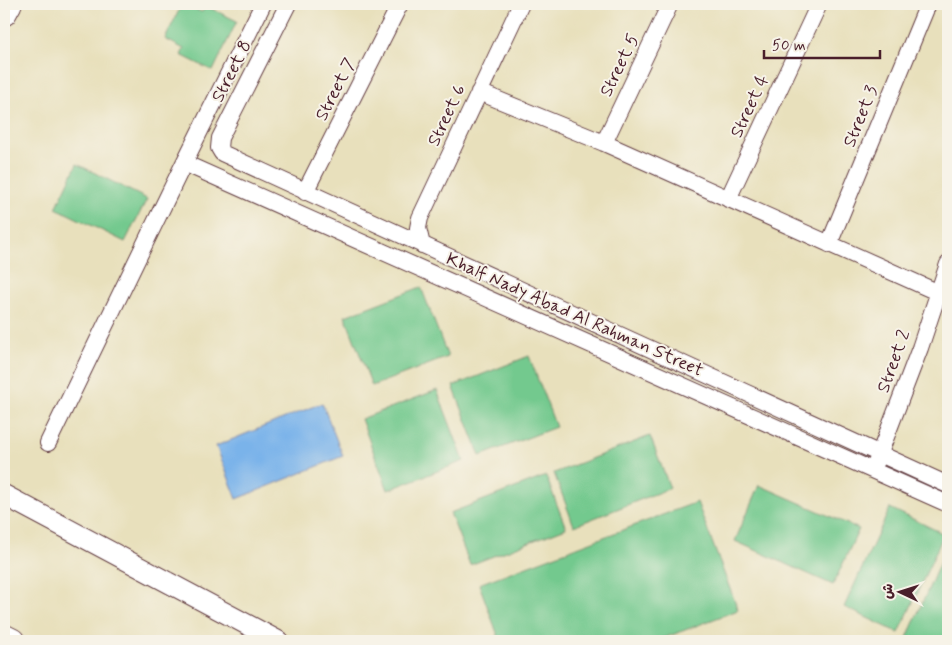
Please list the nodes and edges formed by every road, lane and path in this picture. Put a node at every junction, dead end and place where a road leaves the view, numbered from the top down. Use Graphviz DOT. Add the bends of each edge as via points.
graph roads {
  1 [pos="9,4"];
  2 [pos="264,4"];
  3 [pos="288,4"];
  4 [pos="400,4"];
  5 [pos="522,4"];
  6 [pos="670,4"];
  7 [pos="819,4"];
  8 [pos="928,4"];
  9 [pos="4,12"];
  10 [pos="479,92"];
  11 [pos="604,143"];
  12 [pos="226,156"];
  13 [pos="184,163"];
  14 [pos="305,192"];
  15 [pos="728,198"];
  16 [pos="416,242"];
  17 [pos="829,244"];
  18 [pos="402,259"];
  19 [pos="948,264"];
  20 [pos="939,293"];
  21 [pos="48,443"];
  22 [pos="880,453"];
  23 [pos="873,470"];
  24 [pos="948,485"];
  25 [pos="4,495"];
  26 [pos="948,504"];
  27 [pos="4,637"];
  28 [pos="12,641"];
  29 [pos="278,641"];
  1 -- 9 [label="main road"];
  2 -- 13 [label="street"];
  3 -- 12 [label="street, Street 8" via="220,138 219,148"];
  4 -- 14 [label="street, Street 7"];
  5 -- 10 [label="street, Street 6"];
  6 -- 11 [label="street, Street 5"];
  7 -- 15 [label="street, Street 4"];
  8 -- 17 [label="street, Street 3"];
  10 -- 11 [label="street"];
  10 -- 16 [label="street, Street 6" via="418,222"];
  11 -- 15 [label="street"];
  12 -- 14 [label="street, Khalf Nady Abad Al Rahman Street"];
  13 -- 18 [label="street, Khalf Nady Abad Al Rahman Street"];
  13 -- 21 [label="street"];
  14 -- 16 [label="street, Khalf Nady Abad Al Rahman Street"];
  15 -- 17 [label="street"];
  16 -- 18 [label="street"];
  16 -- 22 [label="street, Khalf Nady Abad Al Rahman Street"];
  17 -- 20 [label="street"];
  18 -- 23 [label="street, Khalf Nady Abad Al Rahman Street"];
  19 -- 20 [label="street, Street 2"];
  20 -- 22 [label="street, Street 2"];
  22 -- 23 [label="street, Street 2"];
  22 -- 24 [label="street, Khalf Nady Abad Al Rahman Street"];
  23 -- 26 [label="street, Khalf Nady Abad Al Rahman Street"];
  25 -- 29 [label="street"];
  27 -- 28 [label="main road"];
}
